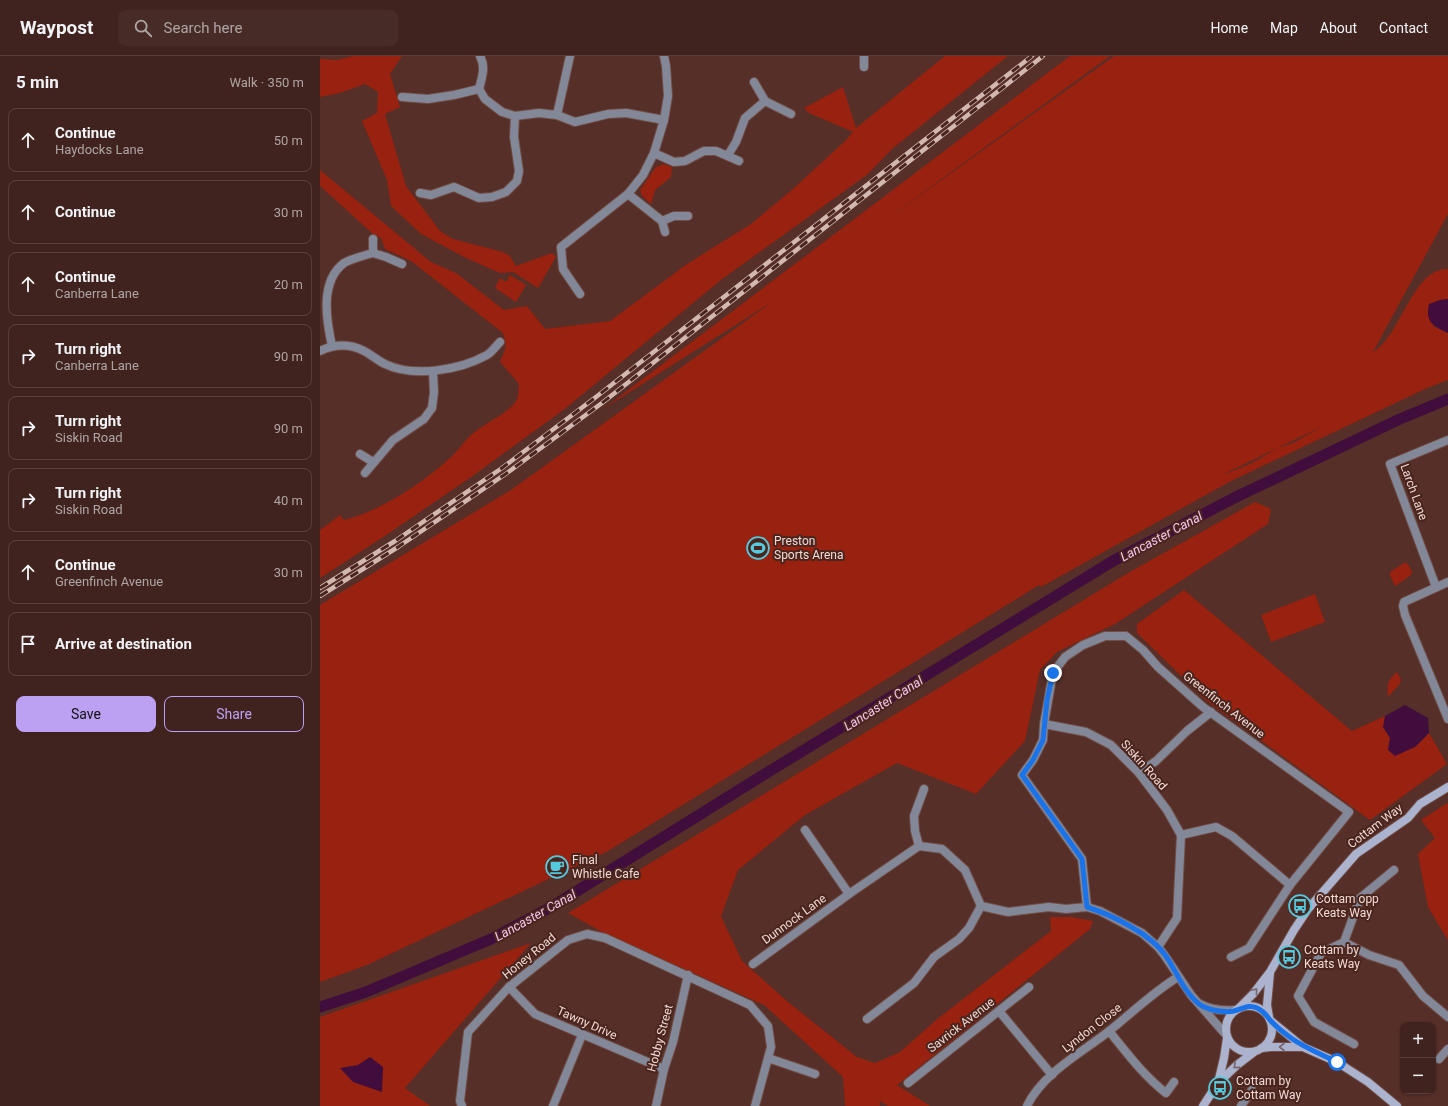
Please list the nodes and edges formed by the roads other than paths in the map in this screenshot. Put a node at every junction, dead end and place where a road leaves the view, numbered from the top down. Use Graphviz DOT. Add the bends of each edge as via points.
graph roads {
  1 [pos="480,56"];
  2 [pos="570,56"];
  3 [pos="664,56"];
  4 [pos="864,56"];
  5 [pos="864,66"];
  6 [pos="754,82"];
  7 [pos="479,88"];
  8 [pos="402,97"];
  9 [pos="765,101"];
  10 [pos="791,114"];
  11 [pos="557,115"];
  12 [pos="515,116"];
  13 [pos="664,120"];
  14 [pos="654,152"];
  15 [pos="728,155"];
  16 [pos="739,161"];
  17 [pos="420,194"];
  18 [pos="628,194"];
  19 [pos="688,216"];
  20 [pos="662,221"];
  21 [pos="664,232"];
  22 [pos="373,239"];
  23 [pos="373,253"];
  24 [pos="402,264"];
  25 [pos="580,294"];
  26 [pos="500,342"];
  27 [pos="332,346"];
  28 [pos="320,351"];
  29 [pos="433,372"];
  30 [pos="1448,440"];
  31 [pos="360,454"];
  32 [pos="373,462"];
  33 [pos="365,473"];
  34 [pos="1448,582"];
  35 [pos="1436,587"];
  36 [pos="1211,712"];
  37 [pos="1448,719"];
  38 [pos="1044,724"];
  39 [pos="1139,773"];
  40 [pos="1448,787"];
  41 [pos="924,790"];
  42 [pos="805,830"];
  43 [pos="1181,834"];
  44 [pos="919,846"];
  45 [pos="1394,870"];
  46 [pos="1290,885"];
  47 [pos="849,894"];
  48 [pos="981,906"];
  49 [pos="1087,907"];
  50 [pos="1344,942"];
  51 [pos="1158,947"];
  52 [pos="1231,957"];
  53 [pos="753,964"];
  54 [pos="1270,972"];
  55 [pos="688,975"];
  56 [pos="1178,976"];
  57 [pos="1029,986"];
  58 [pos="509,987"];
  59 [pos="1199,1004"];
  60 [pos="999,1010"];
  61 [pos="1237,1010"];
  62 [pos="1448,1017"];
  63 [pos="867,1019"];
  64 [pos="1269,1019"];
  65 [pos="1109,1031"];
  66 [pos="582,1035"];
  67 [pos="1227,1037"];
  68 [pos="1354,1044"];
  69 [pos="1303,1047"];
  70 [pos="1448,1049"];
  71 [pos="1258,1050"];
  72 [pos="768,1058"];
  73 [pos="1439,1059"];
  74 [pos="664,1069"];
  75 [pos="815,1074"];
  76 [pos="1052,1075"];
  77 [pos="1174,1082"];
  78 [pos="908,1083"];
  79 [pos="1218,1083"];
  80 [pos="1252,1090"];
  81 [pos="462,1106"];
  82 [pos="553,1106"];
  83 [pos="656,1106"];
  84 [pos="756,1106"];
  85 [pos="1027,1106"];
  86 [pos="1203,1106"];
  87 [pos="1241,1106"];
  88 [pos="1397,1106"];
  1 -- 7 [label="street" via="484,62"];
  2 -- 11 [label="street"];
  3 -- 13 [label="street" via="668,96"];
  4 -- 5 [label="street"];
  6 -- 9 [label="street"];
  7 -- 8 [label="street" via="428,99"];
  7 -- 12 [label="street" via="485,100 502,112"];
  9 -- 10 [label="street"];
  9 -- 15 [label="street" via="745,118"];
  11 -- 12 [label="street" via="539,113"];
  11 -- 13 [label="street" via="575,122 608,114 626,113"];
  12 -- 17 [label="street" via="514,137 519,171 516,181 506,192 479,198 454,187 431,195"];
  13 -- 14 [label="street"];
  14 -- 15 [label="street" via="674,162 685,161 704,151"];
  14 -- 18 [label="street" via="643,175"];
  15 -- 16 [label="street"];
  18 -- 20 [label="street"];
  18 -- 25 [label="street" via="561,247 563,268"];
  19 -- 20 [label="street" via="674,216"];
  20 -- 21 [label="street"];
  22 -- 23 [label="street"];
  23 -- 24 [label="street"];
  23 -- 27 [label="street" via="343,263 333,273 325,289 325,315"];
  26 -- 29 [label="street" via="488,354 467,363"];
  27 -- 28 [label="street"];
  27 -- 29 [label="street" via="349,345 364,350 386,365 410,371"];
  29 -- 32 [label="street" via="432,408 424,419 393,440"];
  30 -- 35 [label="street, Larch Lane" via="1390,464"];
  31 -- 32 [label="street"];
  32 -- 33 [label="street"];
  34 -- 35 [label="street"];
  35 -- 37 [label="street" via="1404,602 1403,606"];
  36 -- 38 [label="street, Greenfinch Avenue" via="1126,636 1105,636 1083,645 1065,657 1053,673"];
  36 -- 39 [label="street"];
  36 -- 46 [label="street, Greenfinch Avenue" via="1349,812"];
  38 -- 39 [label="street, Siskin Road" via="1086,732 1111,745"];
  38 -- 49 [label="street" via="1043,740 1022,775 1082,859"];
  39 -- 43 [label="street, Siskin Road" via="1167,810"];
  40 -- 54 [label="main road, Cottam Way" via="1420,804 1408,818 1356,854 1308,909"];
  41 -- 44 [label="street" via="914,816"];
  42 -- 47 [label="street"];
  43 -- 46 [label="street" via="1216,827 1232,836"];
  43 -- 51 [label="street" via="1177,918"];
  44 -- 47 [label="street, Dunnock Lane"];
  44 -- 48 [label="street" via="942,849 965,870"];
  45 -- 50 [label="street" via="1360,898"];
  46 -- 52 [label="street, Greenfinch Avenue" via="1249,948"];
  47 -- 53 [label="street, Dunnock Lane"];
  48 -- 49 [label="street" via="1008,912 1049,907"];
  48 -- 63 [label="street" via="969,928 934,957 914,983"];
  49 -- 51 [label="street" via="1142,933"];
  50 -- 62 [label="street" via="1399,966 1423,996"];
  50 -- 68 [label="street" via="1321,953 1298,996 1314,1022"];
  51 -- 56 [label="street"];
  61 -- 54 [label="main road, Cottam Way, one-way"];
  54 -- 64 [label="main road, Cottam Way" via="1267,1005"];
  55 -- 58 [label="street, Honey Road" via="605,938 587,934 568,940"];
  55 -- 72 [label="street, Honey Road" via="750,1005 768,1026 771,1046"];
  55 -- 74 [label="street, Hobby Street" via="673,1042"];
  56 -- 59 [label="street"];
  56 -- 65 [label="street, Lyndon Close"];
  57 -- 60 [label="street, Savrick Avenue"];
  58 -- 66 [label="street, Tawny Drive" via="535,1014"];
  58 -- 81 [label="street, Honey Road" via="468,1032 460,1101"];
  59 -- 61 [label="street" via="1212,1009"];
  59 -- 67 [label="street"];
  60 -- 76 [label="street"];
  60 -- 78 [label="street, Savrick Avenue"];
  61 -- 64 [label="main road" via="1252,1006 1265,1012"];
  61 -- 67 [label="main road" via="1227,1022"];
  64 -- 69 [label="main road"];
  64 -- 71 [label="main road" via="1271,1036"];
  65 -- 76 [label="street, Lyndon Close"];
  65 -- 77 [label="street" via="1140,1070 1157,1086 1166,1092"];
  66 -- 74 [label="street, Tawny Drive"];
  66 -- 82 [label="street"];
  67 -- 71 [label="main road" via="1236,1048 1249,1052"];
  67 -- 79 [label="main road"];
  69 -- 71 [label="main road, one-way"];
  69 -- 88 [label="main road" via="1337,1062 1368,1082"];
  70 -- 73 [label="street"];
  71 -- 79 [label="main road, one-way"];
  72 -- 75 [label="street"];
  72 -- 84 [label="street, Honey Road"];
  74 -- 83 [label="street, Hobby Street"];
  76 -- 85 [label="street, Lyndon Close"];
  79 -- 86 [label="main road"];
  80 -- 87 [label="street"];
}
